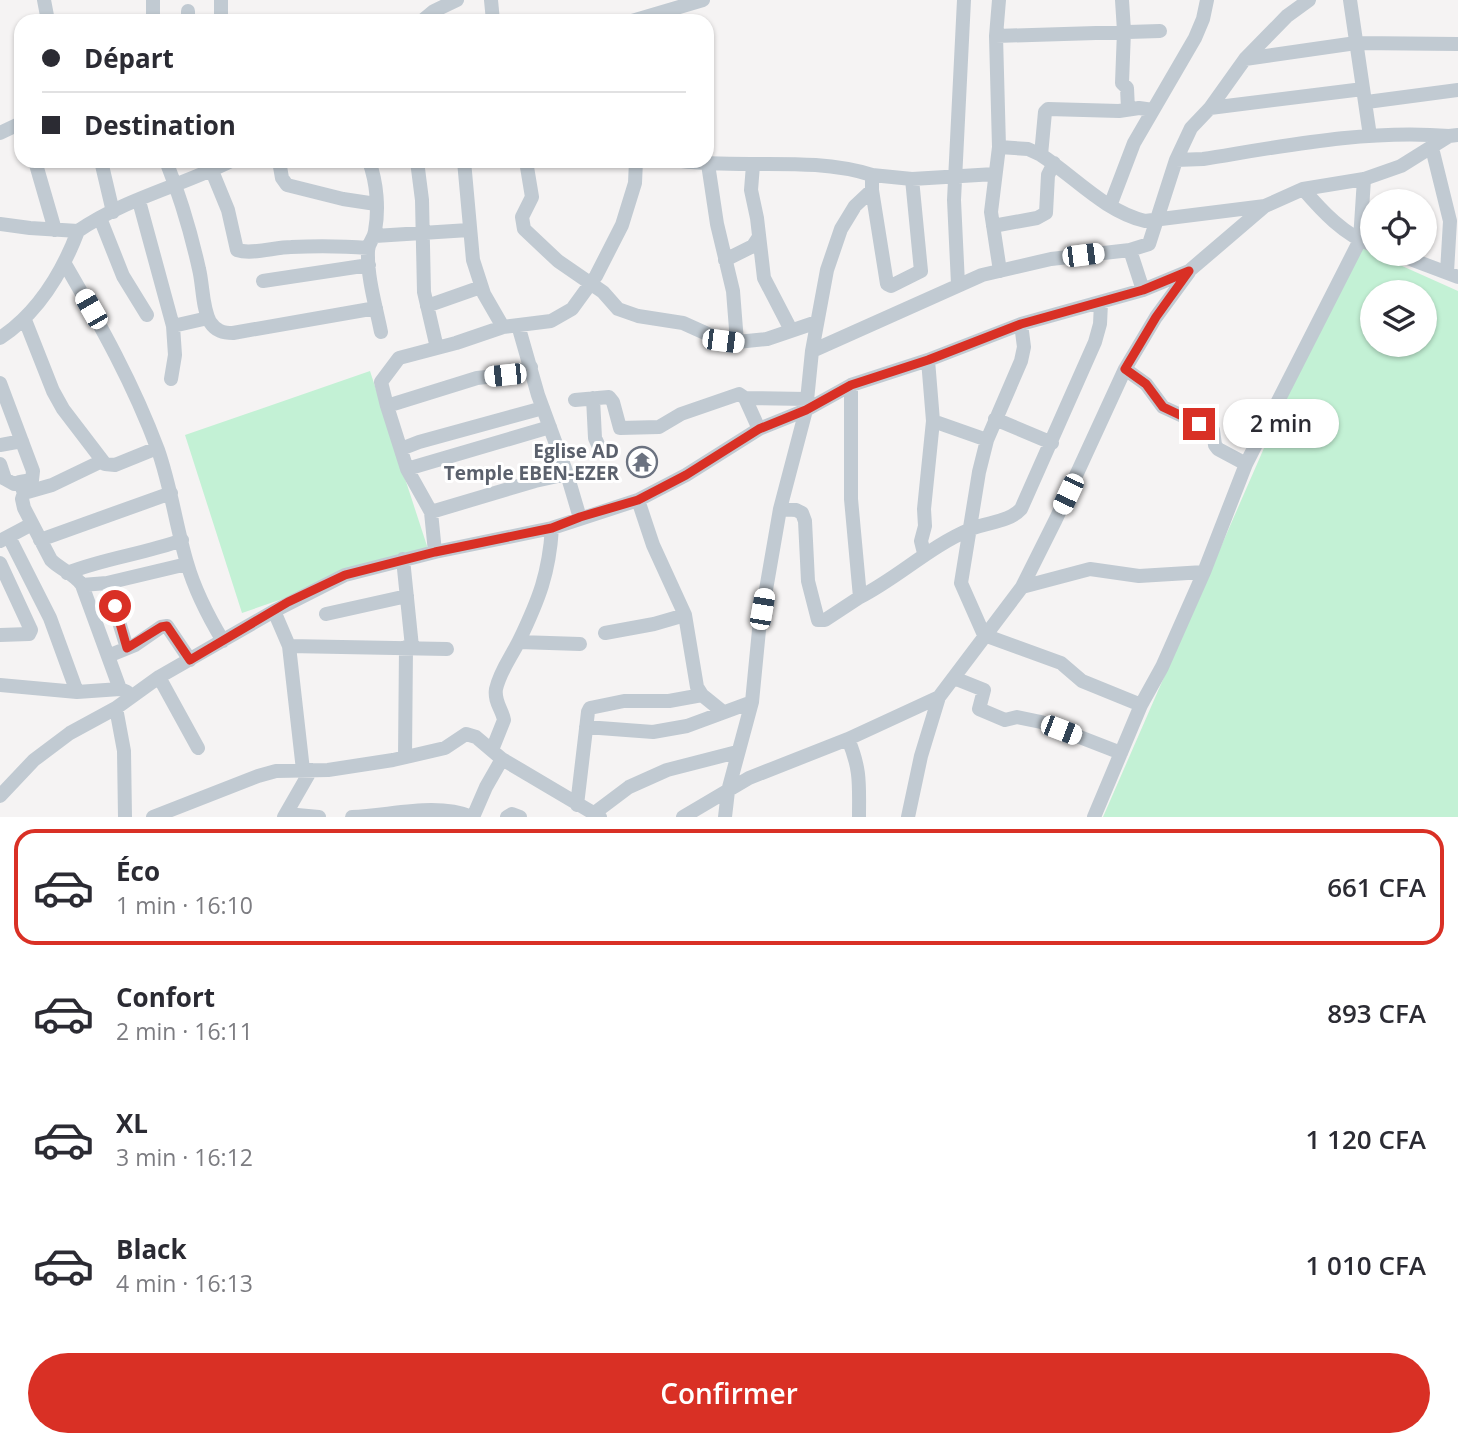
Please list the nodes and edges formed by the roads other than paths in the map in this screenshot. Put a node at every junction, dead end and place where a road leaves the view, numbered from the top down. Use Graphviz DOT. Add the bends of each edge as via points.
graph roads {
  1 [pos="457,0"];
  2 [pos="964,0"];
  3 [pos="999,0"];
  4 [pos="1122,0"];
  5 [pos="1207,0"];
  6 [pos="1309,0"];
  7 [pos="1350,0"];
  8 [pos="694,2"];
  9 [pos="430,14"];
  10 [pos="656,14"];
  11 [pos="1124,31"];
  12 [pos="1160,31"];
  13 [pos="996,36"];
  14 [pos="1356,43"];
  15 [pos="1458,44"];
  16 [pos="1245,59"];
  17 [pos="1458,90"];
  18 [pos="1365,95"];
  19 [pos="1210,108"];
  20 [pos="1128,109"];
  21 [pos="1153,110"];
  22 [pos="1370,136"];
  23 [pos="1454,136"];
  24 [pos="999,147"];
  25 [pos="1433,148"];
  26 [pos="1041,155"];
  27 [pos="1176,160"];
  28 [pos="1054,163"];
  29 [pos="714,164"];
  30 [pos="753,165"];
  31 [pos="38,168"];
  32 [pos="103,168"];
  33 [pos="169,168"];
  34 [pos="217,168"];
  35 [pos="280,168"];
  36 [pos="370,168"];
  37 [pos="418,168"];
  38 [pos="465,168"];
  39 [pos="527,168"];
  40 [pos="636,168"];
  41 [pos="709,168"];
  42 [pos="212,171"];
  43 [pos="995,174"];
  44 [pos="872,175"];
  45 [pos="955,175"];
  46 [pos="1364,178"];
  47 [pos="912,179"];
  48 [pos="175,184"];
  49 [pos="1303,189"];
  50 [pos="1364,189"];
  51 [pos="872,190"];
  52 [pos="139,201"];
  53 [pos="376,204"];
  54 [pos="1110,205"];
  55 [pos="1265,206"];
  56 [pos="106,215"];
  57 [pos="1157,218"];
  58 [pos="0,224"];
  59 [pos="993,226"];
  60 [pos="55,230"];
  61 [pos="469,230"];
  62 [pos="78,231"];
  63 [pos="423,234"];
  64 [pos="759,237"];
  65 [pos="1360,239"];
  66 [pos="371,242"];
  67 [pos="1130,250"];
  68 [pos="1360,254"];
  69 [pos="725,260"];
  70 [pos="65,264"];
  71 [pos="369,265"];
  72 [pos="1431,266"];
  73 [pos="1000,271"];
  74 [pos="1189,271"];
  75 [pos="1453,274"];
  76 [pos="263,281"];
  77 [pos="958,284"];
  78 [pos="589,285"];
  79 [pos="481,287"];
  80 [pos="1143,290"];
  81 [pos="1101,303"];
  82 [pos="427,306"];
  83 [pos="376,309"];
  84 [pos="147,315"];
  85 [pos="208,318"];
  86 [pos="25,320"];
  87 [pos="817,322"];
  88 [pos="1021,324"];
  89 [pos="518,325"];
  90 [pos="173,326"];
  91 [pos="503,327"];
  92 [pos="791,330"];
  93 [pos="381,332"];
  94 [pos="0,338"];
  95 [pos="737,342"];
  96 [pos="437,348"];
  97 [pos="812,351"];
  98 [pos="928,360"];
  99 [pos="531,367"];
  100 [pos="1125,369"];
  101 [pos="171,379"];
  102 [pos="0,383"];
  103 [pos="851,385"];
  104 [pos="593,398"];
  105 [pos="745,398"];
  106 [pos="575,400"];
  107 [pos="807,404"];
  108 [pos="387,406"];
  109 [pos="543,408"];
  110 [pos="995,419"];
  111 [pos="933,421"];
  112 [pos="550,427"];
  113 [pos="759,429"];
  114 [pos="987,440"];
  115 [pos="22,441"];
  116 [pos="1052,443"];
  117 [pos="0,446"];
  118 [pos="157,449"];
  119 [pos="401,449"];
  120 [pos="600,449"];
  121 [pos="102,461"];
  122 [pos="0,464"];
  123 [pos="1246,464"];
  124 [pos="408,469"];
  125 [pos="567,474"];
  126 [pos="22,488"];
  127 [pos="171,493"];
  128 [pos="638,500"];
  129 [pos="780,509"];
  130 [pos="431,512"];
  131 [pos="580,517"];
  132 [pos="32,524"];
  133 [pos="552,528"];
  134 [pos="971,529"];
  135 [pos="5,539"];
  136 [pos="40,540"];
  137 [pos="182,540"];
  138 [pos="435,552"];
  139 [pos="924,553"];
  140 [pos="403,559"];
  141 [pos="0,563"];
  142 [pos="187,564"];
  143 [pos="1204,572"];
  144 [pos="67,573"];
  145 [pos="107,583"];
  146 [pos="4,584"];
  147 [pos="82,585"];
  148 [pos="1022,587"];
  149 [pos="407,596"];
  150 [pos="860,597"];
  151 [pos="274,611"];
  152 [pos="326,614"];
  153 [pos="685,615"];
  154 [pos="605,633"];
  155 [pos="0,635"];
  156 [pos="985,635"];
  157 [pos="223,641"];
  158 [pos="519,642"];
  159 [pos="580,644"];
  160 [pos="289,646"];
  161 [pos="409,647"];
  162 [pos="127,648"];
  163 [pos="447,649"];
  164 [pos="108,656"];
  165 [pos="190,660"];
  166 [pos="159,677"];
  167 [pos="954,678"];
  168 [pos="0,685"];
  169 [pos="120,689"];
  170 [pos="78,692"];
  171 [pos="702,695"];
  172 [pos="134,696"];
  173 [pos="939,697"];
  174 [pos="752,702"];
  175 [pos="1141,705"];
  176 [pos="116,708"];
  177 [pos="723,712"];
  178 [pos="586,726"];
  179 [pos="848,739"];
  180 [pos="198,748"];
  181 [pos="737,752"];
  182 [pos="1121,753"];
  183 [pos="497,755"];
  184 [pos="405,757"];
  185 [pos="307,770"];
  186 [pos="728,791"];
  187 [pos="0,796"];
  188 [pos="577,805"];
  189 [pos="596,815"];
  190 [pos="285,816"];
  191 [pos="476,816"];
  192 [pos="125,817"];
  193 [pos="153,817"];
  194 [pos="319,817"];
  195 [pos="352,817"];
  196 [pos="507,817"];
  197 [pos="520,817"];
  198 [pos="683,817"];
  199 [pos="725,817"];
  200 [pos="859,817"];
  201 [pos="908,817"];
  202 [pos="1094,817"];
  1 -- 9 [label="street"];
  2 -- 45 [label="street"];
  3 -- 13 [label="street"];
  4 -- 11 [label="street"];
  5 -- 21 [label="street" via="1195,38"];
  6 -- 16 [label="street"];
  7 -- 14 [label="street"];
  8 -- 10 [label="street"];
  11 -- 12 [label="street"];
  11 -- 13 [label="street"];
  11 -- 20 [label="street" via="1122,83 1128,88"];
  13 -- 24 [label="street"];
  14 -- 15 [label="street"];
  14 -- 16 [label="street"];
  14 -- 18 [label="street"];
  16 -- 19 [label="street"];
  17 -- 18 [label="street"];
  18 -- 19 [label="street"];
  18 -- 22 [label="street"];
  19 -- 27 [label="street" via="1191,128"];
  20 -- 21 [label="street"];
  20 -- 26 [label="street" via="1048,108"];
  21 -- 54 [label="street" via="1134,143"];
  22 -- 23 [label="street"];
  22 -- 27 [label="street"];
  23 -- 25 [label="street"];
  24 -- 26 [label="street"];
  24 -- 43 [label="street"];
  25 -- 46 [label="street" via="1401,166"];
  25 -- 75 [label="street" via="1450,221"];
  26 -- 28 [label="street"];
  27 -- 57 [label="street"];
  28 -- 54 [label="street"];
  28 -- 59 [label="street" via="1048,175 1046,213"];
  29 -- 30 [label="street"];
  30 -- 44 [label="street" via="855,169"];
  30 -- 64 [label="street" via="751,190"];
  31 -- 60 [label="street"];
  32 -- 56 [label="street"];
  33 -- 48 [label="street"];
  34 -- 42 [label="street"];
  35 -- 53 [label="street" via="287,185"];
  36 -- 53 [label="street"];
  37 -- 63 [label="street"];
  38 -- 61 [label="street"];
  39 -- 78 [label="street" via="532,197 522,218 524,229"];
  40 -- 78 [label="street" via="626,215"];
  41 -- 69 [label="street"];
  42 -- 48 [label="street"];
  42 -- 66 [label="street" via="237,250"];
  43 -- 45 [label="street"];
  43 -- 59 [label="street"];
  44 -- 47 [label="street"];
  44 -- 51 [label="street"];
  45 -- 47 [label="street"];
  45 -- 77 [label="street"];
  46 -- 49 [label="street"];
  46 -- 50 [label="street"];
  47 -- 51 [label="street" via="921,269 891,286 887,284"];
  48 -- 52 [label="street"];
  48 -- 85 [label="street"];
  49 -- 55 [label="street"];
  49 -- 65 [label="street" via="1322,211"];
  51 -- 87 [label="street" via="855,206 836,239"];
  52 -- 56 [label="street"];
  52 -- 90 [label="street"];
  53 -- 66 [label="street"];
  54 -- 57 [label="street" via="1145,221"];
  55 -- 57 [label="street"];
  55 -- 74 [label="street"];
  56 -- 62 [label="street"];
  56 -- 84 [label="street" via="123,276"];
  57 -- 67 [label="street" via="1149,244"];
  58 -- 60 [label="street"];
  59 -- 73 [label="street"];
  60 -- 62 [label="street"];
  61 -- 63 [label="street"];
  61 -- 79 [label="street"];
  62 -- 70 [label="street"];
  63 -- 66 [label="street"];
  63 -- 82 [label="street"];
  64 -- 69 [label="street" via="754,246"];
  64 -- 92 [label="street" via="764,278"];
  66 -- 71 [label="street"];
  67 -- 73 [label="street"];
  67 -- 80 [label="street"];
  68 -- 123 [label="street"];
  69 -- 95 [label="street" via="733,290"];
  70 -- 86 [label="street"];
  70 -- 118 [label="street" via="117,353"];
  71 -- 76 [label="street"];
  71 -- 83 [label="street"];
  72 -- 75 [label="street"];
  73 -- 77 [label="street"];
  74 -- 80 [label="street"];
  74 -- 100 [label="street"];
  77 -- 97 [label="street"];
  78 -- 89 [label="street" via="572,309 560,317"];
  78 -- 95 [label="street" via="627,314 683,323 723,341"];
  79 -- 82 [label="street"];
  79 -- 91 [label="street"];
  80 -- 81 [label="street"];
  81 -- 88 [label="street"];
  81 -- 116 [label="street" via="1095,342"];
  82 -- 96 [label="street"];
  83 -- 85 [label="street" via="233,333 215,329"];
  83 -- 93 [label="street"];
  85 -- 90 [label="street"];
  86 -- 94 [label="street"];
  86 -- 121 [label="street" via="53,391"];
  87 -- 92 [label="street"];
  87 -- 97 [label="street"];
  88 -- 98 [label="street"];
  88 -- 110 [label="street" via="1021,361"];
  89 -- 91 [label="street"];
  89 -- 99 [label="street"];
  90 -- 101 [label="street"];
  91 -- 96 [label="street"];
  92 -- 95 [label="street" via="767,339"];
  96 -- 108 [label="street" via="396,360 381,382"];
  97 -- 107 [label="street"];
  98 -- 103 [label="street"];
  98 -- 111 [label="street"];
  99 -- 108 [label="street"];
  99 -- 109 [label="street"];
  100 -- 123 [label="street" via="1146,384 1163,407 1213,430 1218,449"];
  100 -- 148 [label="street"];
  102 -- 115 [label="street"];
  103 -- 107 [label="street"];
  103 -- 150 [label="street" via="851,499"];
  104 -- 105 [label="street" via="609,397 618,426 631,429 659,427 681,414 739,394"];
  104 -- 106 [label="street"];
  104 -- 120 [label="street"];
  105 -- 107 [label="street"];
  105 -- 113 [label="street"];
  107 -- 113 [label="street"];
  107 -- 129 [label="street"];
  108 -- 119 [label="street"];
  109 -- 112 [label="street"];
  109 -- 119 [label="street"];
  110 -- 114 [label="street"];
  110 -- 116 [label="street"];
  111 -- 114 [label="street"];
  111 -- 139 [label="street" via="921,541"];
  112 -- 124 [label="street"];
  112 -- 125 [label="street"];
  113 -- 128 [label="street"];
  114 -- 134 [label="street"];
  115 -- 117 [label="street"];
  115 -- 126 [label="street" via="33,475"];
  116 -- 134 [label="street" via="1016,515"];
  118 -- 121 [label="street" via="115,465"];
  118 -- 127 [label="street"];
  119 -- 124 [label="street"];
  121 -- 126 [label="street" via="52,485"];
  122 -- 126 [label="street" via="5,479"];
  123 -- 143 [label="street"];
  124 -- 130 [label="street"];
  125 -- 130 [label="street"];
  125 -- 131 [label="street"];
  126 -- 132 [label="street"];
  127 -- 136 [label="street"];
  127 -- 137 [label="street"];
  128 -- 131 [label="street"];
  128 -- 153 [label="street"];
  129 -- 150 [label="street" via="800,511 805,521 807,572 818,620"];
  129 -- 174 [label="street"];
  130 -- 138 [label="street"];
  131 -- 133 [label="street"];
  132 -- 135 [label="street"];
  132 -- 136 [label="street"];
  133 -- 138 [label="street"];
  133 -- 158 [label="street" via="550,560"];
  134 -- 139 [label="street"];
  134 -- 156 [label="street" via="961,583"];
  135 -- 170 [label="street" via="50,618"];
  136 -- 144 [label="street" via="51,560"];
  137 -- 142 [label="street"];
  137 -- 144 [label="street"];
  138 -- 140 [label="street"];
  139 -- 150 [label="street"];
  140 -- 149 [label="street"];
  140 -- 151 [label="street" via="345,575"];
  141 -- 146 [label="street"];
  142 -- 145 [label="street"];
  142 -- 157 [label="street"];
  143 -- 148 [label="street" via="1139,576 1090,569"];
  143 -- 175 [label="street"];
  144 -- 147 [label="street"];
  145 -- 147 [label="street"];
  145 -- 162 [label="street"];
  146 -- 155 [label="street" via="31,630 29,634"];
  147 -- 164 [label="street"];
  148 -- 156 [label="street"];
  149 -- 152 [label="street"];
  149 -- 161 [label="street"];
  151 -- 157 [label="street"];
  151 -- 160 [label="street"];
  153 -- 154 [label="street"];
  153 -- 171 [label="street" via="695,680"];
  156 -- 167 [label="street"];
  156 -- 175 [label="street" via="1061,663 1082,681"];
  157 -- 165 [label="street"];
  158 -- 159 [label="street"];
  158 -- 183 [label="street" via="496,690 504,720"];
  160 -- 161 [label="street"];
  160 -- 185 [label="street"];
  161 -- 163 [label="street"];
  161 -- 184 [label="street"];
  162 -- 164 [label="street"];
  162 -- 165 [label="street" via="167,626"];
  164 -- 169 [label="street"];
  165 -- 166 [label="street"];
  166 -- 172 [label="street"];
  166 -- 180 [label="street"];
  167 -- 173 [label="street"];
  167 -- 182 [label="street" via="984,690 979,709 996,718 1041,722"];
  168 -- 170 [label="street"];
  169 -- 170 [label="street"];
  169 -- 172 [label="street"];
  171 -- 177 [label="street"];
  171 -- 178 [label="street" via="594,706"];
  172 -- 176 [label="street"];
  173 -- 179 [label="street"];
  173 -- 201 [label="street"];
  174 -- 177 [label="street"];
  174 -- 181 [label="street"];
  175 -- 182 [label="street"];
  176 -- 187 [label="street" via="51,746"];
  176 -- 192 [label="street" via="124,751"];
  177 -- 178 [label="street" via="687,726 653,732"];
  178 -- 188 [label="street"];
  179 -- 186 [label="street" via="749,778"];
  179 -- 200 [label="street" via="860,777"];
  181 -- 186 [label="street"];
  181 -- 189 [label="street" via="667,770 629,787"];
  182 -- 202 [label="street"];
  183 -- 184 [label="street" via="466,734 445,748"];
  183 -- 188 [label="street"];
  183 -- 191 [label="street"];
  184 -- 185 [label="street"];
  185 -- 190 [label="street"];
  185 -- 193 [label="street" via="258,776"];
  186 -- 198 [label="street"];
  186 -- 199 [label="street"];
  188 -- 189 [label="street"];
  190 -- 194 [label="street"];
  191 -- 195 [label="street" via="419,811"];
  196 -- 197 [label="street"];
}
